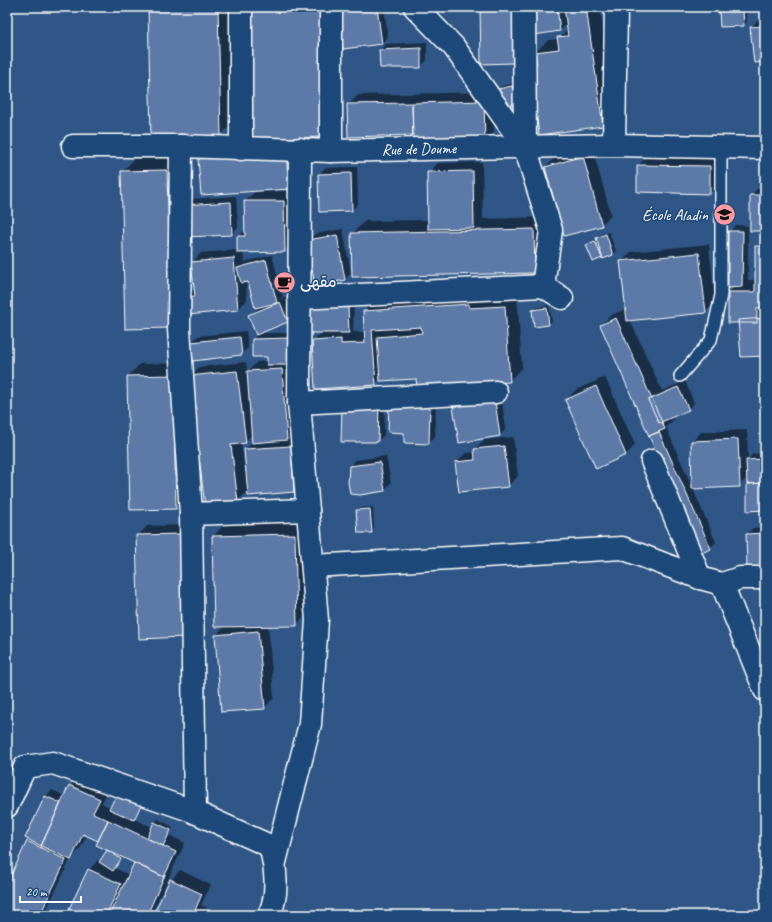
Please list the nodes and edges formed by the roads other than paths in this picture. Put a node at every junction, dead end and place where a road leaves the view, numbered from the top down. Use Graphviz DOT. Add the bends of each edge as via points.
graph roads {
  1 [pos="241,7"];
  2 [pos="331,7"];
  3 [pos="415,7"];
  4 [pos="524,7"];
  5 [pos="616,7"];
  6 [pos="614,145"];
  7 [pos="73,146"];
  8 [pos="181,146"];
  9 [pos="525,147"];
  10 [pos="721,148"];
  11 [pos="765,148"];
  12 [pos="241,149"];
  13 [pos="300,149"];
  14 [pos="331,150"];
  15 [pos="543,286"];
  16 [pos="299,298"];
  17 [pos="562,298"];
  18 [pos="680,376"];
  19 [pos="496,392"];
  20 [pos="299,404"];
  21 [pos="652,461"];
  22 [pos="308,510"];
  23 [pos="191,514"];
  24 [pos="313,566"];
  25 [pos="700,578"];
  26 [pos="765,578"];
  27 [pos="722,584"];
  28 [pos="765,690"];
  29 [pos="7,806"];
  30 [pos="195,812"];
  31 [pos="275,862"];
  32 [pos="269,915"];
  1 -- 12 [label="street"];
  2 -- 14 [label="street"];
  3 -- 9 [label="street" via="454,48"];
  4 -- 9 [label="street"];
  5 -- 6 [label="street"];
  6 -- 9 [label="street, Rue de Doume"];
  6 -- 10 [label="street, Rue de Doume"];
  7 -- 8 [label="street, Rue de Doume"];
  8 -- 12 [label="street, Rue de Doume"];
  8 -- 23 [label="street" via="179,329"];
  9 -- 14 [label="street, Rue de Doume"];
  9 -- 15 [label="street" via="551,230"];
  10 -- 11 [label="street, Rue de Doume"];
  10 -- 18 [label="lane" via="721,295 711,340"];
  12 -- 13 [label="street, Rue de Doume"];
  13 -- 14 [label="street, Rue de Doume"];
  13 -- 16 [label="street"];
  15 -- 16 [label="street"];
  15 -- 17 [label="street"];
  16 -- 20 [label="street"];
  19 -- 20 [label="street"];
  20 -- 22 [label="street"];
  21 -- 25 [label="street"];
  22 -- 23 [label="street"];
  22 -- 24 [label="street"];
  23 -- 30 [label="street"];
  24 -- 25 [label="street" via="622,548"];
  24 -- 31 [label="street" via="317,620 310,724"];
  25 -- 27 [label="street"];
  26 -- 27 [label="street" via="740,578"];
  27 -- 28 [label="street"];
  29 -- 30 [label="street" via="25,767 53,763"];
  30 -- 31 [label="street" via="270,846"];
  31 -- 32 [label="street" via="274,905"];
}
